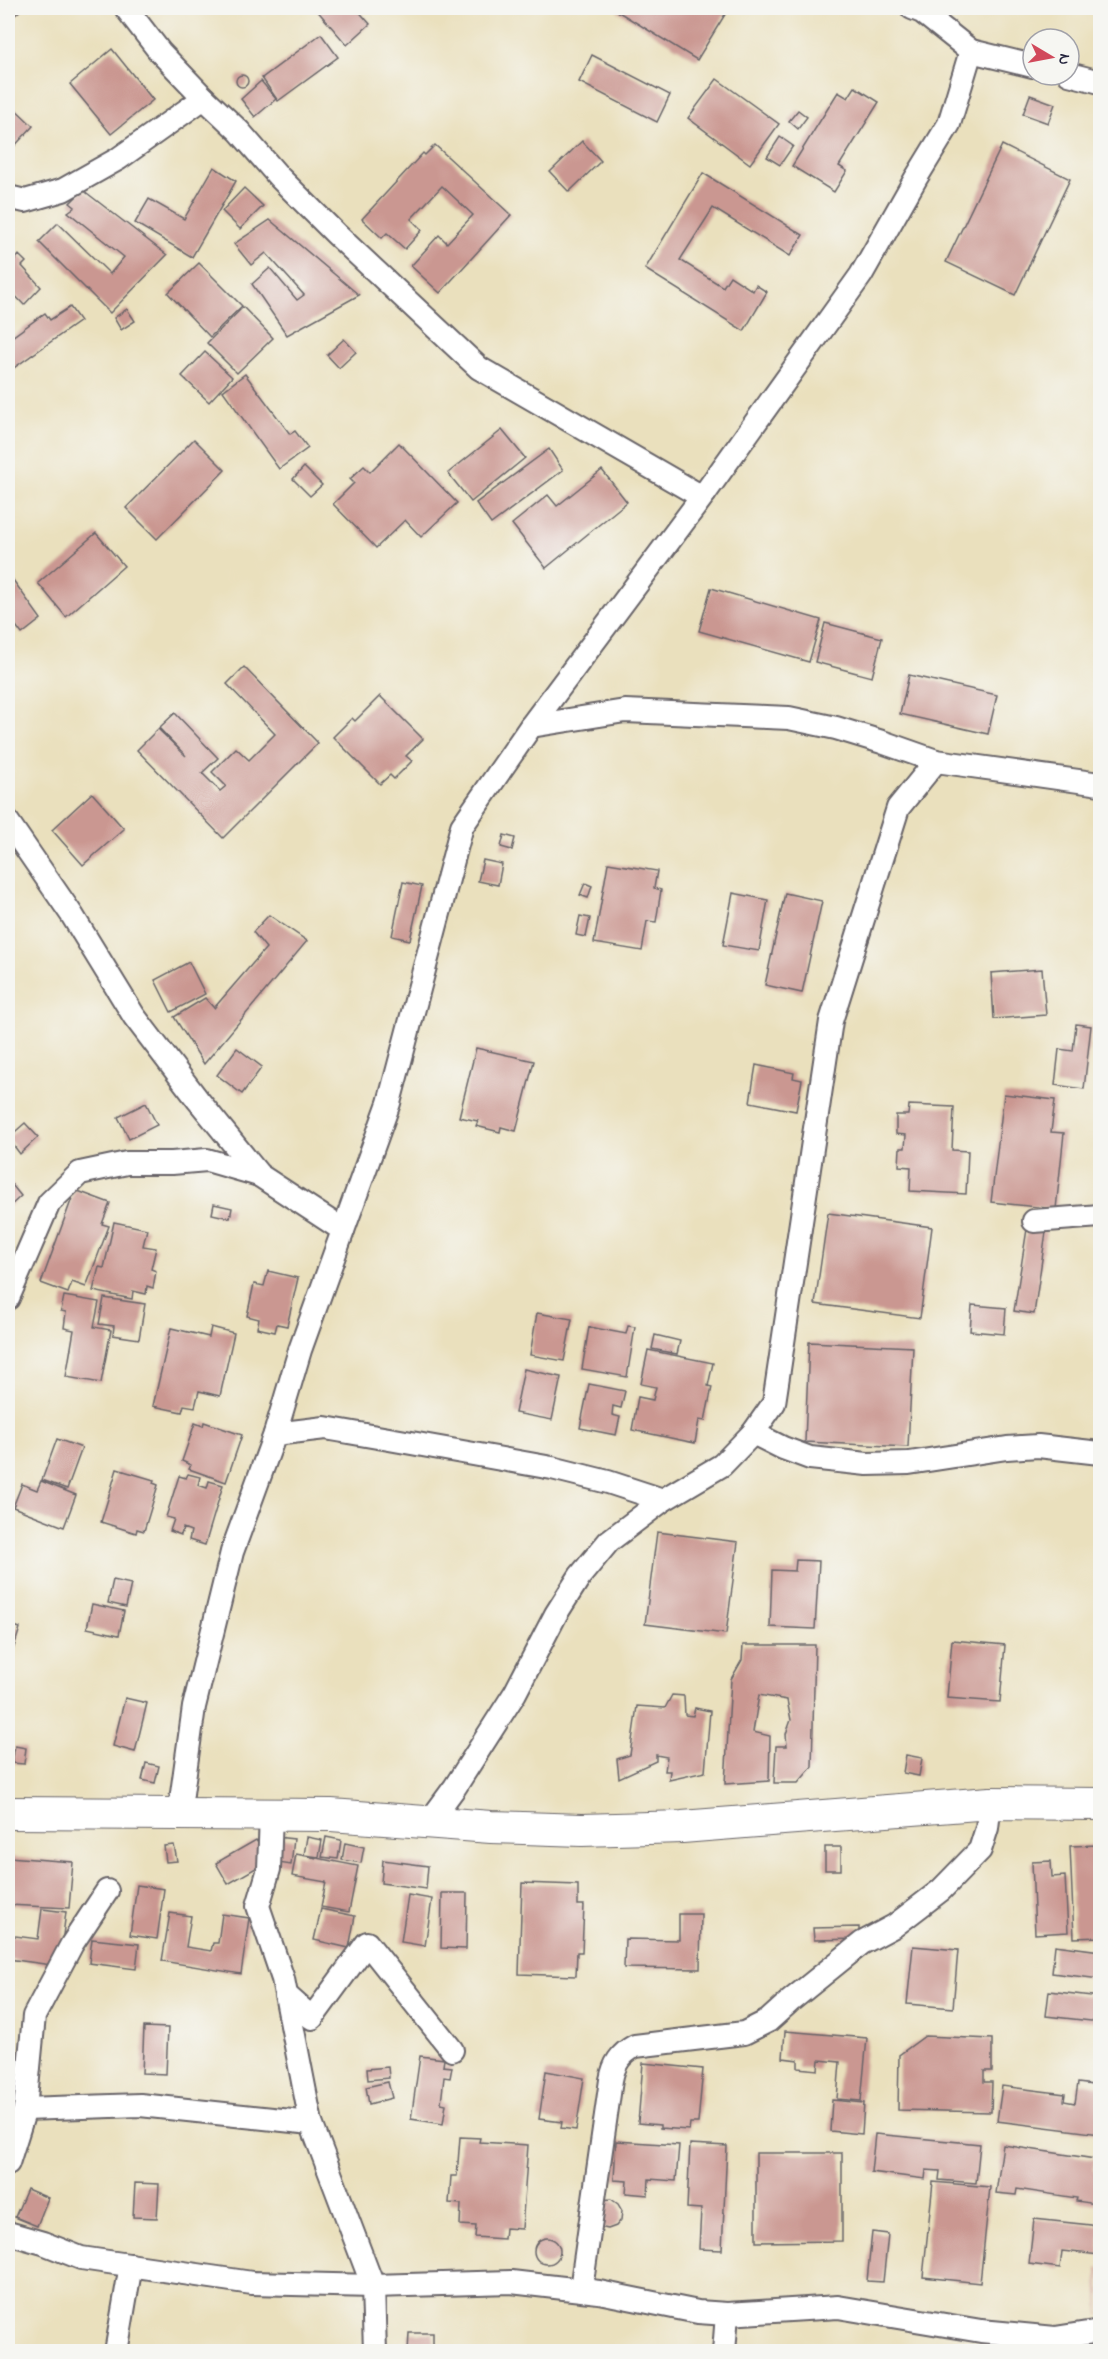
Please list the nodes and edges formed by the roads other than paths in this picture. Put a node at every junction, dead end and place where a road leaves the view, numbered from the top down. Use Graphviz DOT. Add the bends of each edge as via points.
graph roads {
  1 [pos="126,8"];
  2 [pos="912,8"];
  3 [pos="971,51"];
  4 [pos="1021,63"];
  5 [pos="1081,77"];
  6 [pos="1101,82"];
  7 [pos="204,98"];
  8 [pos="8,197"];
  9 [pos="705,493"];
  10 [pos="531,726"];
  11 [pos="936,761"];
  12 [pos="1101,784"];
  13 [pos="8,822"];
  14 [pos="259,1175"];
  15 [pos="1101,1216"];
  16 [pos="1034,1221"];
  17 [pos="343,1230"];
  18 [pos="8,1298"];
  19 [pos="753,1433"];
  20 [pos="275,1434"];
  21 [pos="1101,1453"];
  22 [pos="663,1500"];
  23 [pos="990,1803"];
  24 [pos="1101,1804"];
  25 [pos="8,1813"];
  26 [pos="271,1814"];
  27 [pos="179,1815"];
  28 [pos="430,1821"];
  29 [pos="107,1891"];
  30 [pos="286,1995"];
  31 [pos="452,2050"];
  32 [pos="25,2109"];
  33 [pos="310,2122"];
  34 [pos="8,2163"];
  35 [pos="8,2233"];
  36 [pos="131,2265"];
  37 [pos="373,2286"];
  38 [pos="581,2289"];
  39 [pos="727,2314"];
  40 [pos="981,2331"];
  41 [pos="1101,2331"];
  42 [pos="1052,2345"];
  43 [pos="116,2352"];
  44 [pos="375,2352"];
  45 [pos="724,2352"];
  46 [pos="996,2352"];
  1 -- 7 [label="street" via="160,52"];
  2 -- 3 [label="street"];
  3 -- 4 [label="street"];
  3 -- 9 [label="street" via="950,124 861,275"];
  5 -- 6 [label="street"];
  7 -- 8 [label="street" via="118,159 63,190 25,201"];
  7 -- 9 [label="street" via="336,234 479,368 697,494"];
  9 -- 10 [label="street"];
  10 -- 11 [label="street" via="625,711 789,718 864,736"];
  10 -- 17 [label="street" via="462,826 389,1103"];
  11 -- 12 [label="street"];
  11 -- 19 [label="street" via="898,808 831,1021 774,1403"];
  13 -- 14 [label="street" via="72,915 134,1016"];
  14 -- 17 [label="street"];
  14 -- 18 [label="street" via="207,1160 127,1163 80,1173 49,1203"];
  15 -- 16 [label="street"];
  17 -- 20 [label="street"];
  19 -- 21 [label="street" via="810,1458 867,1464 909,1463 1038,1446"];
  19 -- 22 [label="street" via="722,1465"];
  20 -- 22 [label="street" via="325,1428 379,1437 552,1468"];
  20 -- 27 [label="street" via="229,1563 194,1707"];
  22 -- 28 [label="street" via="609,1541 580,1576 515,1693"];
  23 -- 24 [label="street"];
  23 -- 28 [label="street" via="682,1827 582,1830"];
  23 -- 38 [label="street" via="980,1850 941,1890 894,1926 862,1943 768,2021 744,2033 635,2046 618,2059 611,2080"];
  25 -- 27 [label="street"];
  26 -- 27 [label="street"];
  26 -- 28 [label="street"];
  26 -- 30 [label="street" via="270,1869 258,1906"];
  29 -- 32 [label="street" via="72,1944 34,2016"];
  30 -- 31 [label="street" via="312,2018 367,1943"];
  30 -- 33 [label="street"];
  32 -- 33 [label="street" via="140,2105"];
  32 -- 34 [label="street"];
  33 -- 37 [label="street"];
  35 -- 36 [label="street" via="81,2258"];
  36 -- 37 [label="street" via="252,2283"];
  36 -- 43 [label="street"];
  37 -- 38 [label="street" via="511,2282"];
  37 -- 44 [label="street"];
  38 -- 39 [label="street"];
  39 -- 40 [label="street" via="838,2307"];
  39 -- 45 [label="street"];
  40 -- 42 [label="street"];
  40 -- 46 [label="street"];
  41 -- 42 [label="street"];
}
